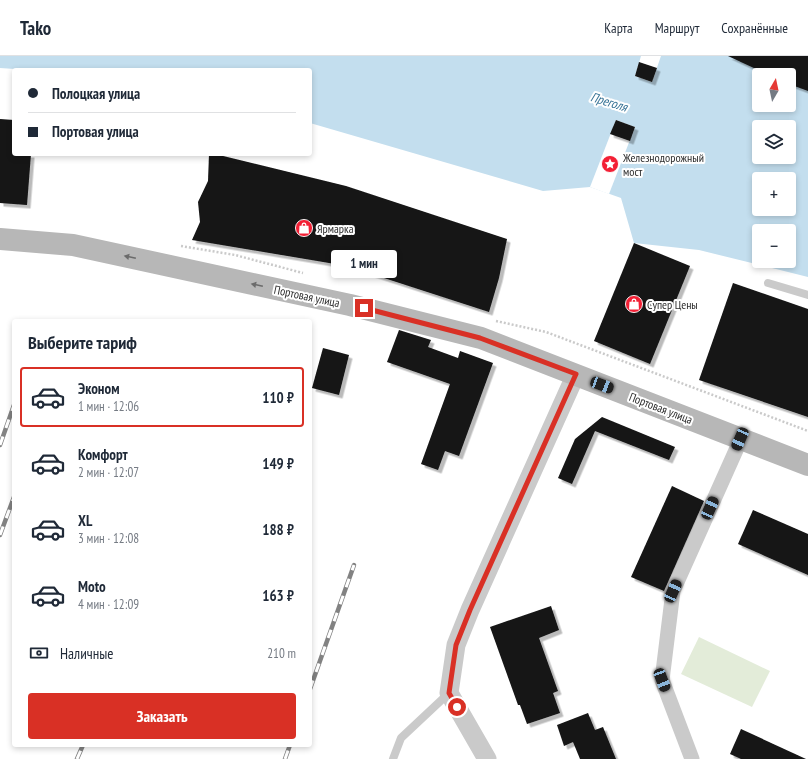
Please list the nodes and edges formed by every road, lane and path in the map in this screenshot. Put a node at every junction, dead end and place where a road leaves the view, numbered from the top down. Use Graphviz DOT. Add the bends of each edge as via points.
graph roads {
  1 [pos="0,239"];
  2 [pos="768,282"];
  3 [pos="808,295"];
  4 [pos="576,374"];
  5 [pos="740,439"];
  6 [pos="808,465"];
  7 [pos="449,693"];
  8 [pos="393,759"];
  9 [pos="487,759"];
  10 [pos="692,759"];
  4 -- 1 [label="main road, Портовая улица, one-way" via="480,338 350,305 73,245"];
  2 -- 3 [label="lane"];
  4 -- 5 [label="main road, Портовая улица"];
  4 -- 7 [label="street" via="456,645"];
  5 -- 6 [label="main road, Портовая улица"];
  5 -- 10 [label="street" via="673,591 662,680"];
  7 -- 8 [label="lane" via="401,738"];
  7 -- 9 [label="street"];
}
